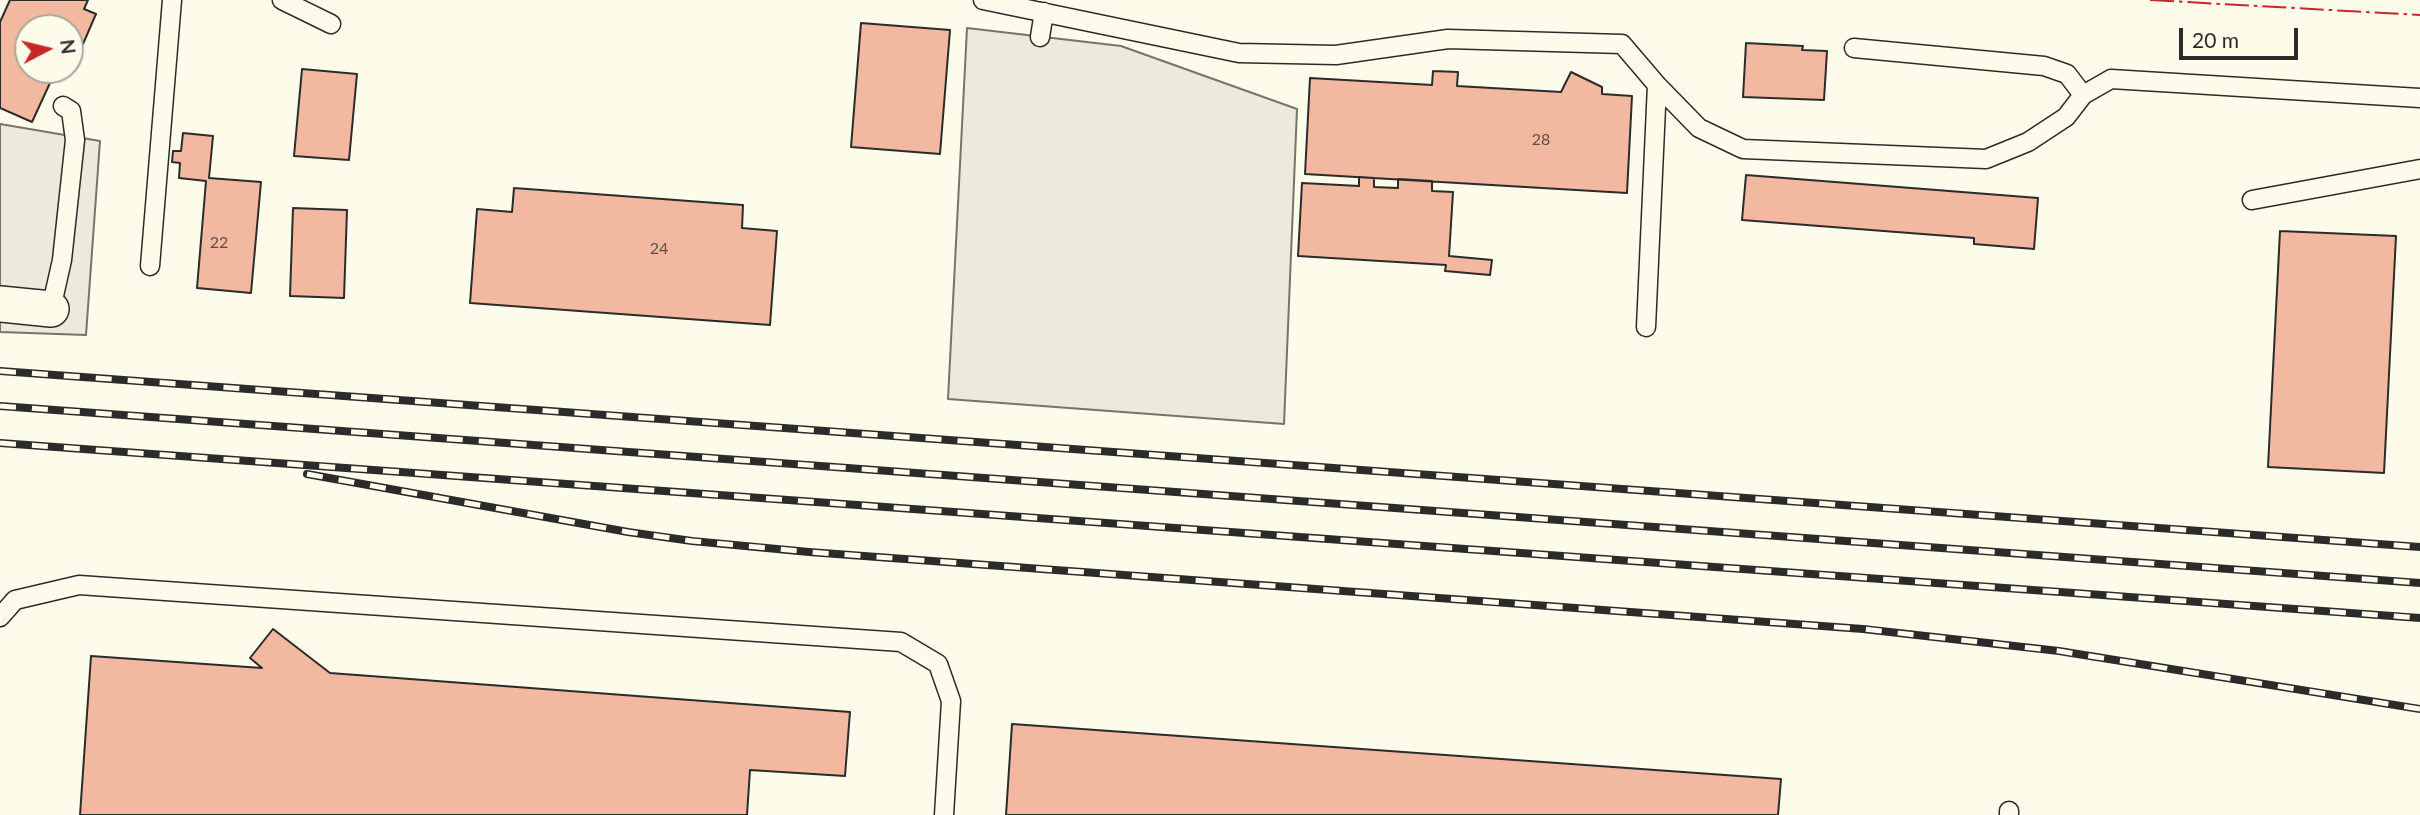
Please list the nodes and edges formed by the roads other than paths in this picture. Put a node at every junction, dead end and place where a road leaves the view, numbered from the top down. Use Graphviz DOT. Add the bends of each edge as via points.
graph roads {
  1 [pos="172,0"];
  2 [pos="282,0"];
  3 [pos="983,0"];
  4 [pos="1044,12"];
  5 [pos="331,24"];
  6 [pos="1040,37"];
  7 [pos="1854,48"];
  8 [pos="1657,85"];
  9 [pos="2083,94"];
  10 [pos="2420,98"];
  11 [pos="63,106"];
  12 [pos="2420,169"];
  13 [pos="2252,200"];
  14 [pos="150,266"];
  15 [pos="0,304"];
  16 [pos="51,309"];
  17 [pos="1646,327"];
  18 [pos="0,617"];
  19 [pos="944,815"];
  1 -- 14 [label="lane"];
  2 -- 5 [label="lane"];
  3 -- 4 [label="lane"];
  4 -- 6 [label="lane"];
  4 -- 8 [label="lane" via="1239,53 1336,55 1448,39 1622,44"];
  7 -- 9 [label="lane" via="2044,66 2067,74"];
  8 -- 9 [label="lane" via="1699,128 1743,149 1986,159 2028,142 2066,117"];
  8 -- 17 [label="lane"];
  9 -- 10 [label="lane" via="2111,79"];
  11 -- 16 [label="lane" via="71,111 75,140 62,260"];
  12 -- 13 [label="lane"];
  15 -- 16 [label="street"];
  18 -- 19 [label="lane" via="15,600 79,585 901,642 938,664 951,701"];
}
